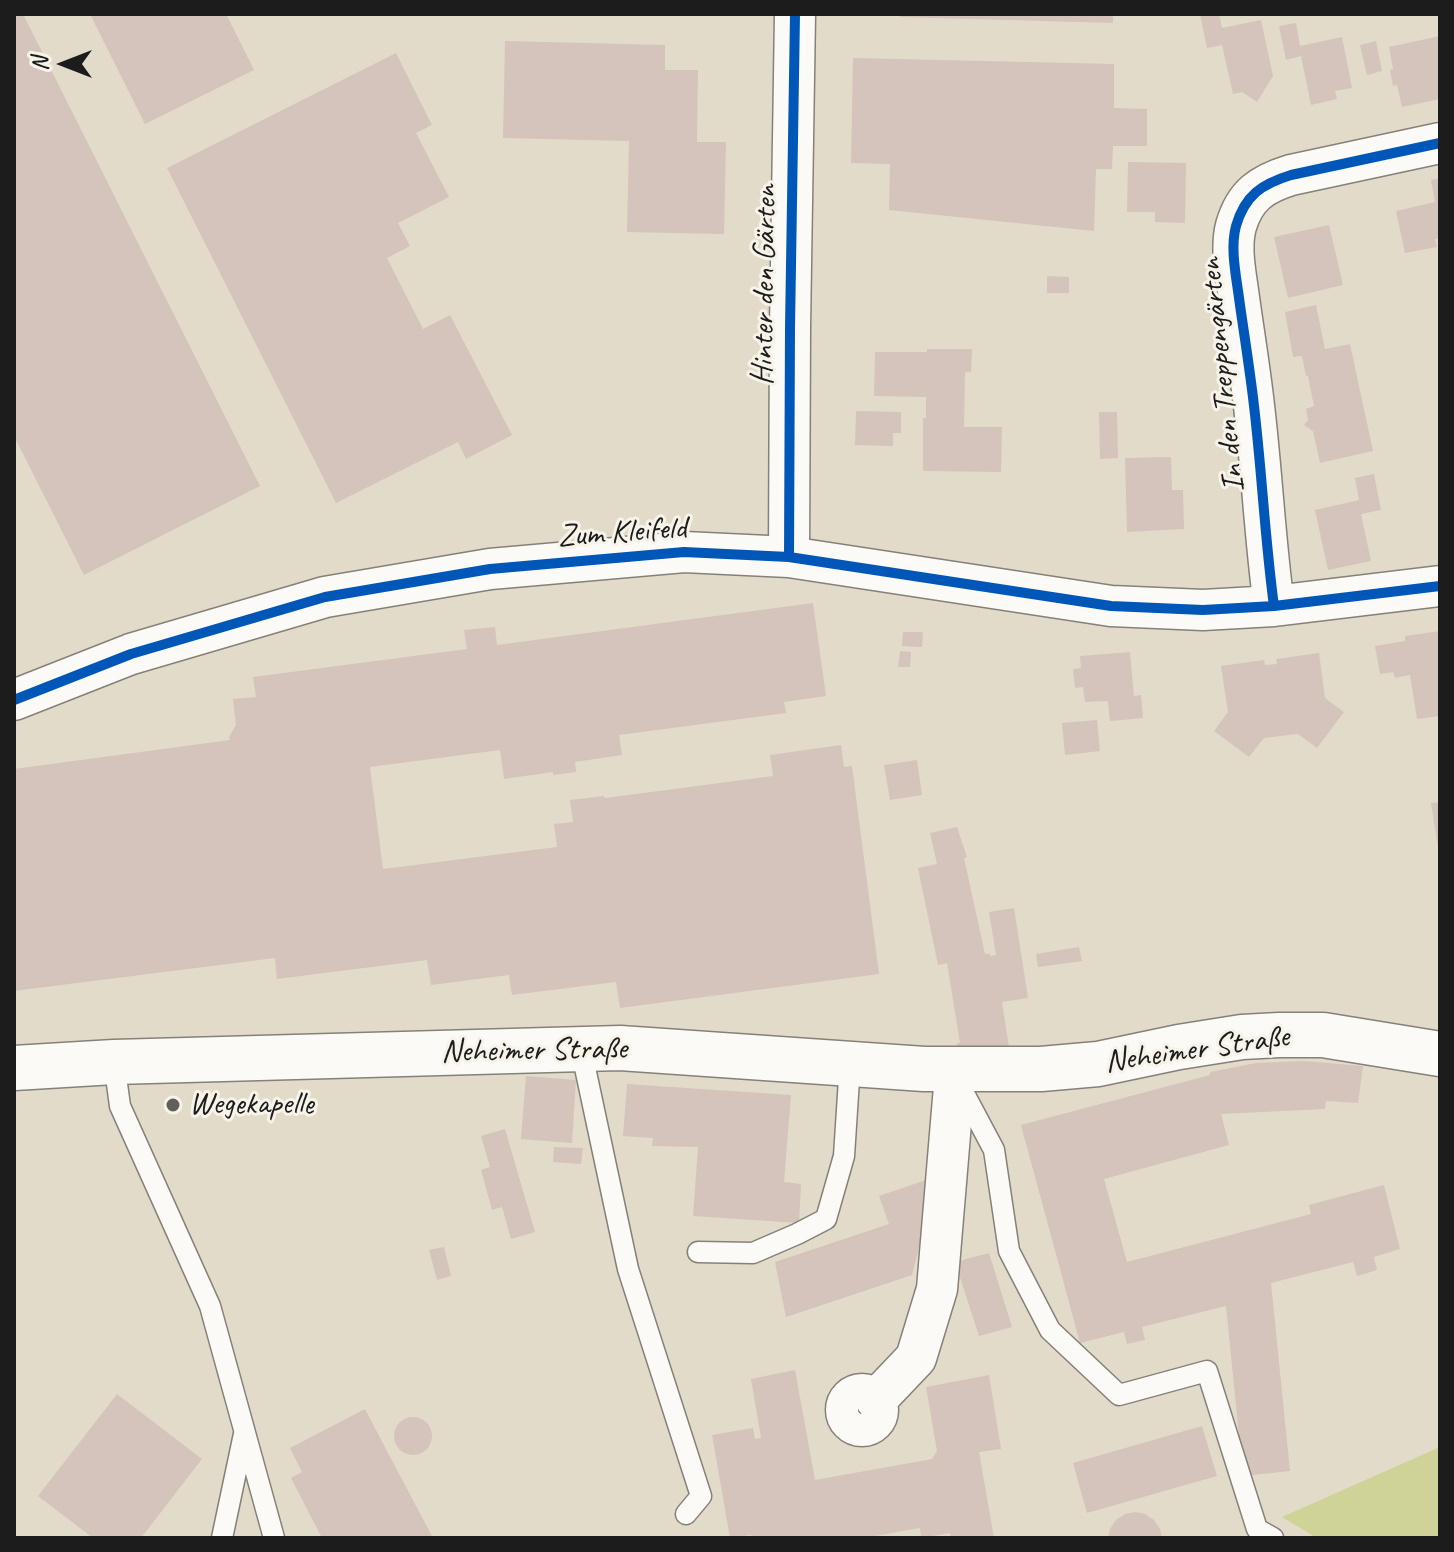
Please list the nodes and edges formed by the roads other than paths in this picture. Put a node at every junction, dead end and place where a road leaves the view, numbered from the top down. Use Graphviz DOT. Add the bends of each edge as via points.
graph roads {
  1 [pos="795,14"];
  2 [pos="1440,143"];
  3 [pos="789,557"];
  4 [pos="1440,586"];
  5 [pos="1274,606"];
  6 [pos="14,700"];
  7 [pos="581,1049"];
  8 [pos="1440,1054"];
  9 [pos="114,1062"];
  10 [pos="850,1064"];
  11 [pos="14,1068"];
  12 [pos="954,1072"];
  13 [pos="698,1252"];
  14 [pos="876,1400"];
  15 [pos="245,1431"];
  16 [pos="686,1514"];
  17 [pos="222,1538"];
  18 [pos="274,1538"];
  19 [pos="1273,1538"];
  1 -- 3 [label="street, Hinter den Gärten"];
  2 -- 5 [label="street, In den Treppengärten" via="1270,181 1253,193 1241,213 1234,265"];
  3 -- 5 [label="street, Zum Kleifeld" via="1111,606"];
  3 -- 6 [label="street, Zum Kleifeld" via="684,552 490,569 325,597 131,654"];
  4 -- 5 [label="street, Zum Kleifeld"];
  7 -- 9 [label="main road, Neheimer Straße"];
  7 -- 10 [label="main road, Neheimer Straße"];
  7 -- 16 [label="lane" via="628,1269 701,1496"];
  8 -- 12 [label="main road, Neheimer Straße" via="1323,1035 1279,1035 1210,1042 1098,1064"];
  9 -- 11 [label="main road, Neheimer Straße"];
  9 -- 15 [label="lane" via="120,1106 210,1306"];
  10 -- 12 [label="main road, Neheimer Straße"];
  10 -- 13 [label="lane" via="844,1156 826,1219 753,1253"];
  12 -- 14 [label="street" via="937,1289 916,1358"];
  12 -- 19 [label="lane" via="994,1150 1009,1251 1050,1330 1119,1395 1207,1371 1257,1529"];
  15 -- 17 [label="lane"];
  15 -- 18 [label="lane"];
}
